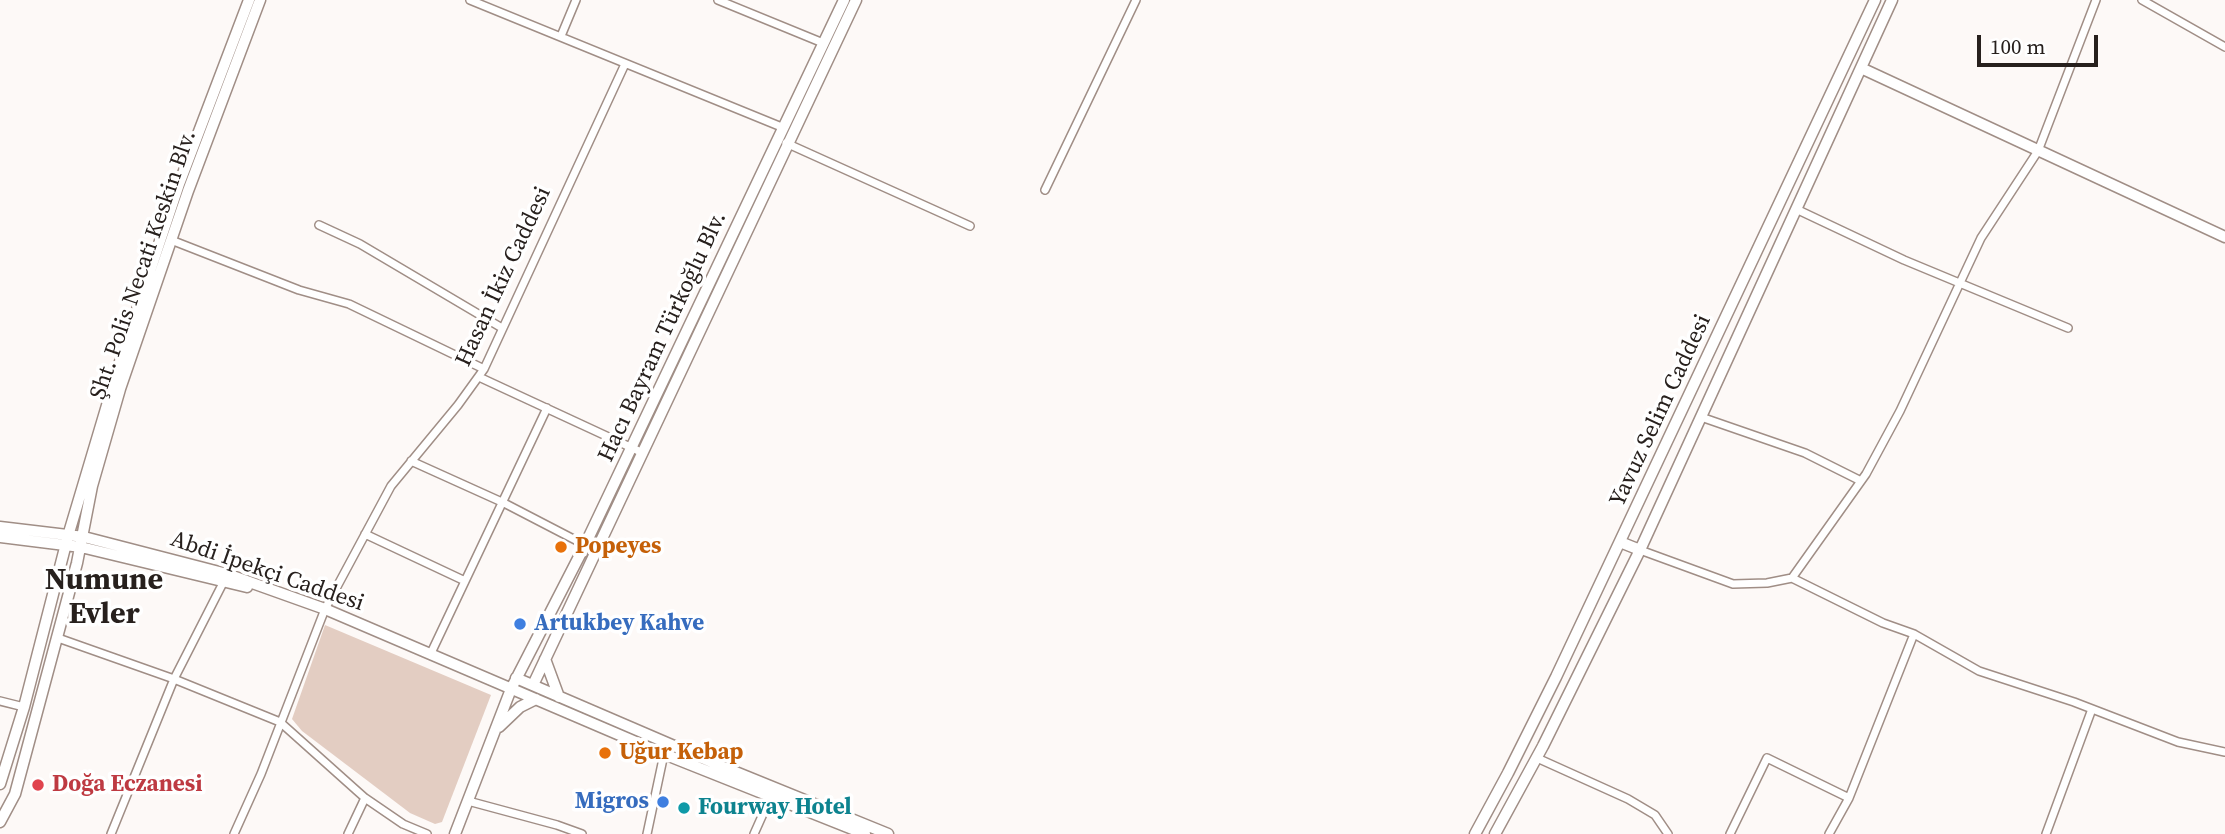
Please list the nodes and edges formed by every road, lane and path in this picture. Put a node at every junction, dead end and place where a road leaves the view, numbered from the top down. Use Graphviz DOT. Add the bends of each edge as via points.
graph roads {
  1 [pos="249,0"];
  2 [pos="260,0"];
  3 [pos="470,0"];
  4 [pos="576,0"];
  5 [pos="718,0"];
  6 [pos="844,0"];
  7 [pos="856,0"];
  8 [pos="1136,0"];
  9 [pos="1875,0"];
  10 [pos="1892,0"];
  11 [pos="2096,0"];
  12 [pos="2142,0"];
  13 [pos="737,4"];
  14 [pos="561,36"];
  15 [pos="824,43"];
  16 [pos="2225,47"];
  17 [pos="625,64"];
  18 [pos="1861,68"];
  19 [pos="784,128"];
  20 [pos="783,142"];
  21 [pos="2038,151"];
  22 [pos="1045,190"];
  23 [pos="1796,209"];
  24 [pos="319,225"];
  25 [pos="970,226"];
  26 [pos="2225,237"];
  27 [pos="170,240"];
  28 [pos="1960,283"];
  29 [pos="502,328"];
  30 [pos="2068,328"];
  31 [pos="482,373"];
  32 [pos="547,408"];
  33 [pos="1700,417"];
  34 [pos="632,448"];
  35 [pos="643,453"];
  36 [pos="411,461"];
  37 [pos="1861,481"];
  38 [pos="504,503"];
  39 [pos="0,527"];
  40 [pos="365,534"];
  41 [pos="0,537"];
  42 [pos="67,540"];
  43 [pos="82,542"];
  44 [pos="1620,542"];
  45 [pos="585,545"];
  46 [pos="1640,550"];
  47 [pos="225,577"];
  48 [pos="1792,578"];
  49 [pos="465,581"];
  50 [pos="326,609"];
  51 [pos="1914,634"];
  52 [pos="58,638"];
  53 [pos="431,653"];
  54 [pos="545,659"];
  55 [pos="516,678"];
  56 [pos="174,679"];
  57 [pos="533,685"];
  58 [pos="511,689"];
  59 [pos="559,697"];
  60 [pos="536,699"];
  61 [pos="0,701"];
  62 [pos="24,706"];
  63 [pos="2092,709"];
  64 [pos="280,722"];
  65 [pos="494,732"];
  66 [pos="668,743"];
  67 [pos="2225,752"];
  68 [pos="664,754"];
  69 [pos="1536,758"];
  70 [pos="0,784"];
  71 [pos="771,796"];
  72 [pos="1849,797"];
  73 [pos="365,798"];
  74 [pos="468,801"];
  75 [pos="0,822"];
  76 [pos="403,824"];
  77 [pos="557,825"];
  78 [pos="111,834"];
  79 [pos="234,834"];
  80 [pos="348,834"];
  81 [pos="399,834"];
  82 [pos="427,834"];
  83 [pos="455,834"];
  84 [pos="554,834"];
  85 [pos="582,834"];
  86 [pos="647,834"];
  87 [pos="754,834"];
  88 [pos="865,834"];
  89 [pos="888,834"];
  90 [pos="1475,834"];
  91 [pos="1495,834"];
  92 [pos="1668,834"];
  93 [pos="1730,834"];
  94 [pos="1829,834"];
  95 [pos="2046,834"];
  1 -- 42 [label="street, Şht. Polis Necati Keskin Blv." via="121,355"];
  2 -- 27 [label="street, Şht. Polis Necati Keskin Blv."];
  3 -- 14 [label="street"];
  4 -- 14 [label="street"];
  5 -- 13 [label="street"];
  6 -- 15 [label="street, Hacı Bayram Türkoğlu Blv."];
  7 -- 20 [label="street, Hacı Bayram Türkoğlu Blv."];
  8 -- 22 [label="street"];
  9 -- 44 [label="street, Yavuz Selim Caddesi"];
  10 -- 18 [label="street, Yavuz Selim Caddesi"];
  11 -- 21 [label="street"];
  12 -- 16 [label="street"];
  13 -- 15 [label="street"];
  14 -- 17 [label="street"];
  15 -- 19 [label="street, Hacı Bayram Türkoğlu Blv."];
  17 -- 19 [label="street"];
  17 -- 29 [label="street, Hasan İkiz Caddesi"];
  18 -- 21 [label="street"];
  18 -- 23 [label="street, Yavuz Selim Caddesi"];
  19 -- 20 [label="street, Hacı Bayram Türkoğlu Blv."];
  20 -- 25 [label="street"];
  20 -- 34 [label="street, Hacı Bayram Türkoğlu Blv."];
  20 -- 35 [label="street, Hacı Bayram Türkoğlu Blv."];
  21 -- 26 [label="street"];
  21 -- 28 [label="street" via="1981,238"];
  23 -- 28 [label="street"];
  23 -- 33 [label="street, Yavuz Selim Caddesi"];
  24 -- 29 [label="street" via="360,244"];
  27 -- 31 [label="street" via="299,290 349,304"];
  27 -- 43 [label="street, Şht. Polis Necati Keskin Blv." via="92,486"];
  28 -- 30 [label="street"];
  28 -- 37 [label="street" via="1900,411"];
  29 -- 31 [label="street, Hasan İkiz Caddesi"];
  31 -- 32 [label="street"];
  31 -- 36 [label="street, Hasan İkiz Caddesi"];
  32 -- 34 [label="street"];
  32 -- 38 [label="street"];
  33 -- 37 [label="street" via="1805,453"];
  33 -- 46 [label="street, Yavuz Selim Caddesi"];
  34 -- 35 [label="street"];
  34 -- 45 [label="street, Hacı Bayram Türkoğlu Blv."];
  35 -- 54 [label="street, Hacı Bayram Türkoğlu Blv."];
  36 -- 38 [label="street"];
  36 -- 40 [label="street, Hasan İkiz Caddesi" via="391,486"];
  37 -- 48 [label="street"];
  38 -- 45 [label="street"];
  38 -- 49 [label="street"];
  39 -- 42 [label="street"];
  40 -- 49 [label="street"];
  40 -- 50 [label="street, Hasan İkiz Caddesi"];
  41 -- 42 [label="street"];
  42 -- 43 [label="street"];
  42 -- 62 [label="street, Şht. Polis Necati Keskin Blv."];
  43 -- 47 [label="street, Abdi İpekçi Caddesi"];
  43 -- 52 [label="street, Şht. Polis Necati Keskin Blv."];
  44 -- 46 [label="street"];
  44 -- 90 [label="street, Yavuz Selim Caddesi"];
  45 -- 55 [label="street, Hacı Bayram Türkoğlu Blv."];
  46 -- 48 [label="street" via="1733,584"];
  46 -- 69 [label="street, Yavuz Selim Caddesi"];
  47 -- 50 [label="street, Abdi İpekçi Caddesi"];
  47 -- 56 [label="street"];
  48 -- 51 [label="street"];
  49 -- 53 [label="street"];
  50 -- 53 [label="street, Abdi İpekçi Caddesi"];
  50 -- 64 [label="street, Hasan İkiz Caddesi"];
  51 -- 63 [label="street" via="1979,671"];
  51 -- 72 [label="street"];
  52 -- 56 [label="street"];
  52 -- 75 [label="street, Şht. Polis Necati Keskin Blv." via="15,794"];
  53 -- 58 [label="street, Abdi İpekçi Caddesi"];
  54 -- 57 [label="street, Hacı Bayram Türkoğlu Blv."];
  54 -- 59 [label="street"];
  55 -- 57 [label="street"];
  55 -- 58 [label="street, Hacı Bayram Türkoğlu Blv."];
  56 -- 64 [label="street"];
  56 -- 78 [label="street"];
  57 -- 59 [label="street"];
  58 -- 60 [label="street, Abdi İpekçi Caddesi"];
  58 -- 65 [label="street, Hacı Bayram Türkoğlu Blv."];
  59 -- 66 [label="street"];
  60 -- 65 [label="street" via="520,707"];
  60 -- 68 [label="street, Abdi İpekçi Caddesi"];
  61 -- 62 [label="street"];
  62 -- 70 [label="street, Şht. Polis Necati Keskin Blv."];
  63 -- 67 [label="street" via="2178,742"];
  63 -- 95 [label="street"];
  64 -- 73 [label="street"];
  64 -- 79 [label="street, Hasan İkiz Caddesi"];
  65 -- 74 [label="street, Hacı Bayram Türkoğlu Blv."];
  66 -- 68 [label="street"];
  66 -- 89 [label="street"];
  68 -- 71 [label="street, Abdi İpekçi Caddesi"];
  68 -- 86 [label="street"];
  69 -- 91 [label="street, Yavuz Selim Caddesi"];
  69 -- 92 [label="street" via="1628,799 1655,815"];
  71 -- 87 [label="street"];
  71 -- 88 [label="street, Abdi İpekçi Caddesi"];
  72 -- 93 [label="street" via="1767,758"];
  72 -- 94 [label="street"];
  73 -- 76 [label="street"];
  73 -- 80 [label="street"];
  74 -- 77 [label="street"];
  74 -- 83 [label="street, Hacı Bayram Türkoğlu Blv."];
  76 -- 81 [label="street"];
  76 -- 82 [label="street"];
  77 -- 84 [label="street"];
  77 -- 85 [label="street"];
}
